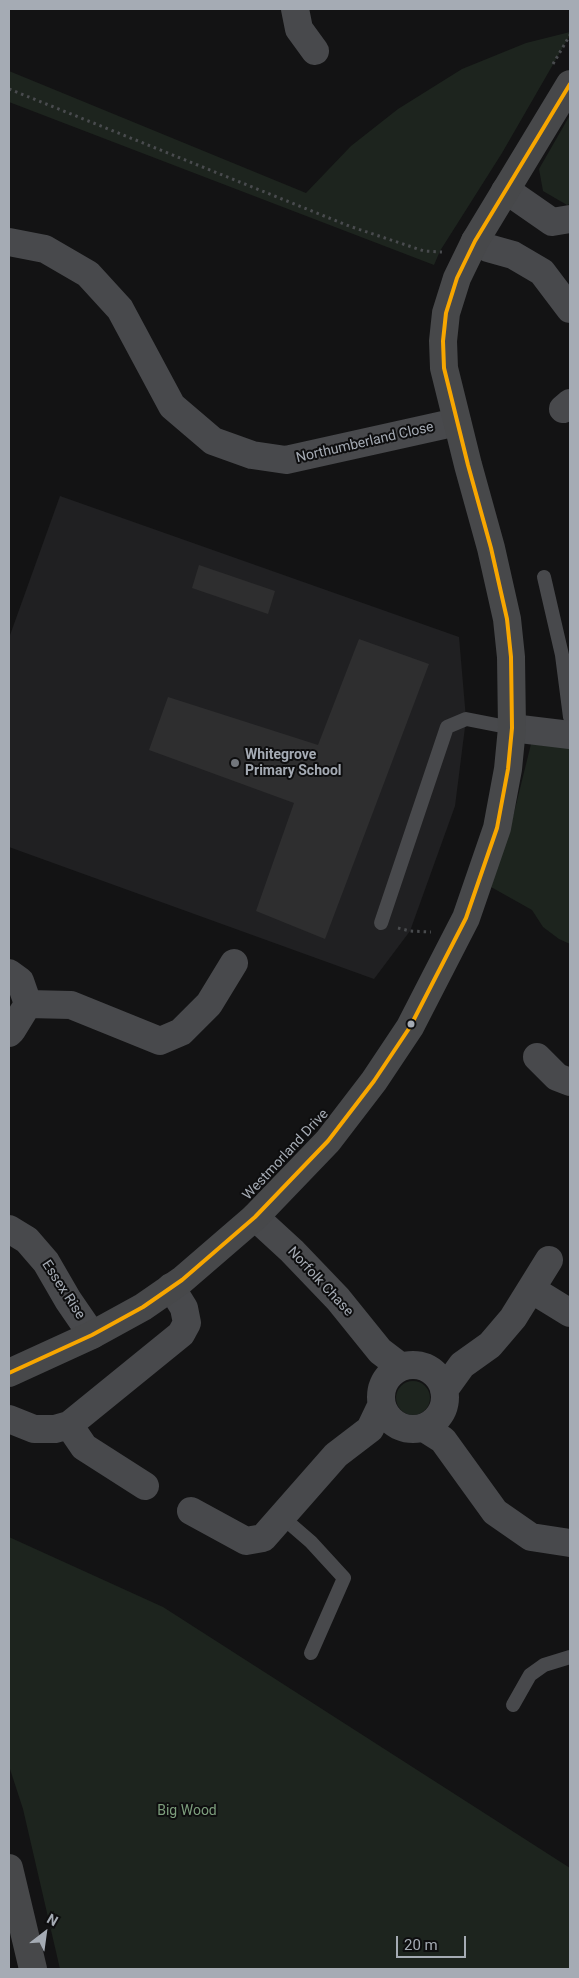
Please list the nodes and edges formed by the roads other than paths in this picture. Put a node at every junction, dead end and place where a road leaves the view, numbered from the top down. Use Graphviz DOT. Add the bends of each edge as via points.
graph roads {
  1 [pos="295,9"];
  2 [pos="315,51"];
  3 [pos="570,84"];
  4 [pos="505,191"];
  5 [pos="570,219"];
  6 [pos="475,240"];
  7 [pos="9,242"];
  8 [pos="570,309"];
  9 [pos="457,422"];
  10 [pos="544,577"];
  11 [pos="570,717"];
  12 [pos="512,728"];
  13 [pos="570,735"];
  14 [pos="381,923"];
  15 [pos="234,963"];
  16 [pos="9,973"];
  17 [pos="28,1004"];
  18 [pos="9,1033"];
  19 [pos="538,1057"];
  20 [pos="570,1082"];
  21 [pos="255,1217"];
  22 [pos="9,1229"];
  23 [pos="549,1260"];
  24 [pos="171,1287"];
  25 [pos="531,1289"];
  26 [pos="570,1313"];
  27 [pos="92,1335"];
  28 [pos="389,1365"];
  29 [pos="9,1373"];
  30 [pos="438,1381"];
  31 [pos="9,1419"];
  32 [pos="382,1420"];
  33 [pos="70,1425"];
  34 [pos="435,1428"];
  35 [pos="145,1486"];
  36 [pos="191,1510"];
  37 [pos="281,1516"];
  38 [pos="570,1543"];
  39 [pos="311,1653"];
  40 [pos="570,1656"];
  41 [pos="513,1705"];
  42 [pos="9,1868"];
  43 [pos="33,1969"];
  1 -- 2 [label="street" via="299,29"];
  3 -- 4 [label="street, Westmorland Drive"];
  4 -- 5 [label="street" via="552,222"];
  4 -- 6 [label="street, Westmorland Drive"];
  6 -- 8 [label="street" via="488,248 513,255 542,272"];
  6 -- 9 [label="street, Westmorland Drive" via="457,278 446,313 443,341 444,368"];
  7 -- 9 [label="street, Northumberland Close" via="45,249 88,274 120,310 172,406 213,441 252,455 286,460"];
  9 -- 12 [label="street, Westmorland Drive" via="492,548 507,618"];
  10 -- 11 [label="lane" via="562,655"];
  12 -- 13 [label="street"];
  12 -- 14 [label="lane" via="466,719 447,727"];
  12 -- 21 [label="street, Westmorland Drive" via="497,828 466,918 445,962 410,1027 374,1081 328,1140"];
  15 -- 17 [label="street" via="209,1004 181,1032 160,1041 72,1005"];
  16 -- 17 [label="street" via="20,981"];
  17 -- 18 [label="street"];
  19 -- 20 [label="street" via="557,1077"];
  21 -- 24 [label="street, Westmorland Drive"];
  21 -- 28 [label="street, Norfolk Chase" via="338,1299"];
  22 -- 27 [label="street, Essex Rise" via="27,1240 46,1262"];
  23 -- 25 [label="street"];
  24 -- 27 [label="street, Westmorland Drive" via="143,1307"];
  24 -- 33 [label="street" via="184,1308 187,1323 181,1334"];
  25 -- 26 [label="street"];
  25 -- 30 [label="street" via="513,1318 490,1345"];
  27 -- 29 [label="street, Westmorland Drive"];
  28 -- 30 [label="street" via="423,1366"];
  28 -- 32 [label="street" via="380,1396"];
  30 -- 34 [label="street" via="445,1400"];
  31 -- 33 [label="street" via="34,1429 54,1430"];
  32 -- 34 [label="street" via="404,1429"];
  32 -- 37 [label="street" via="336,1455"];
  33 -- 35 [label="street" via="84,1447"];
  34 -- 38 [label="street" via="495,1512 531,1537"];
  36 -- 37 [label="street" via="246,1541 263,1538"];
  37 -- 39 [label="lane" via="311,1542 344,1578"];
  40 -- 41 [label="lane" via="544,1665 530,1675"];
  42 -- 43 [label="street"];
}
